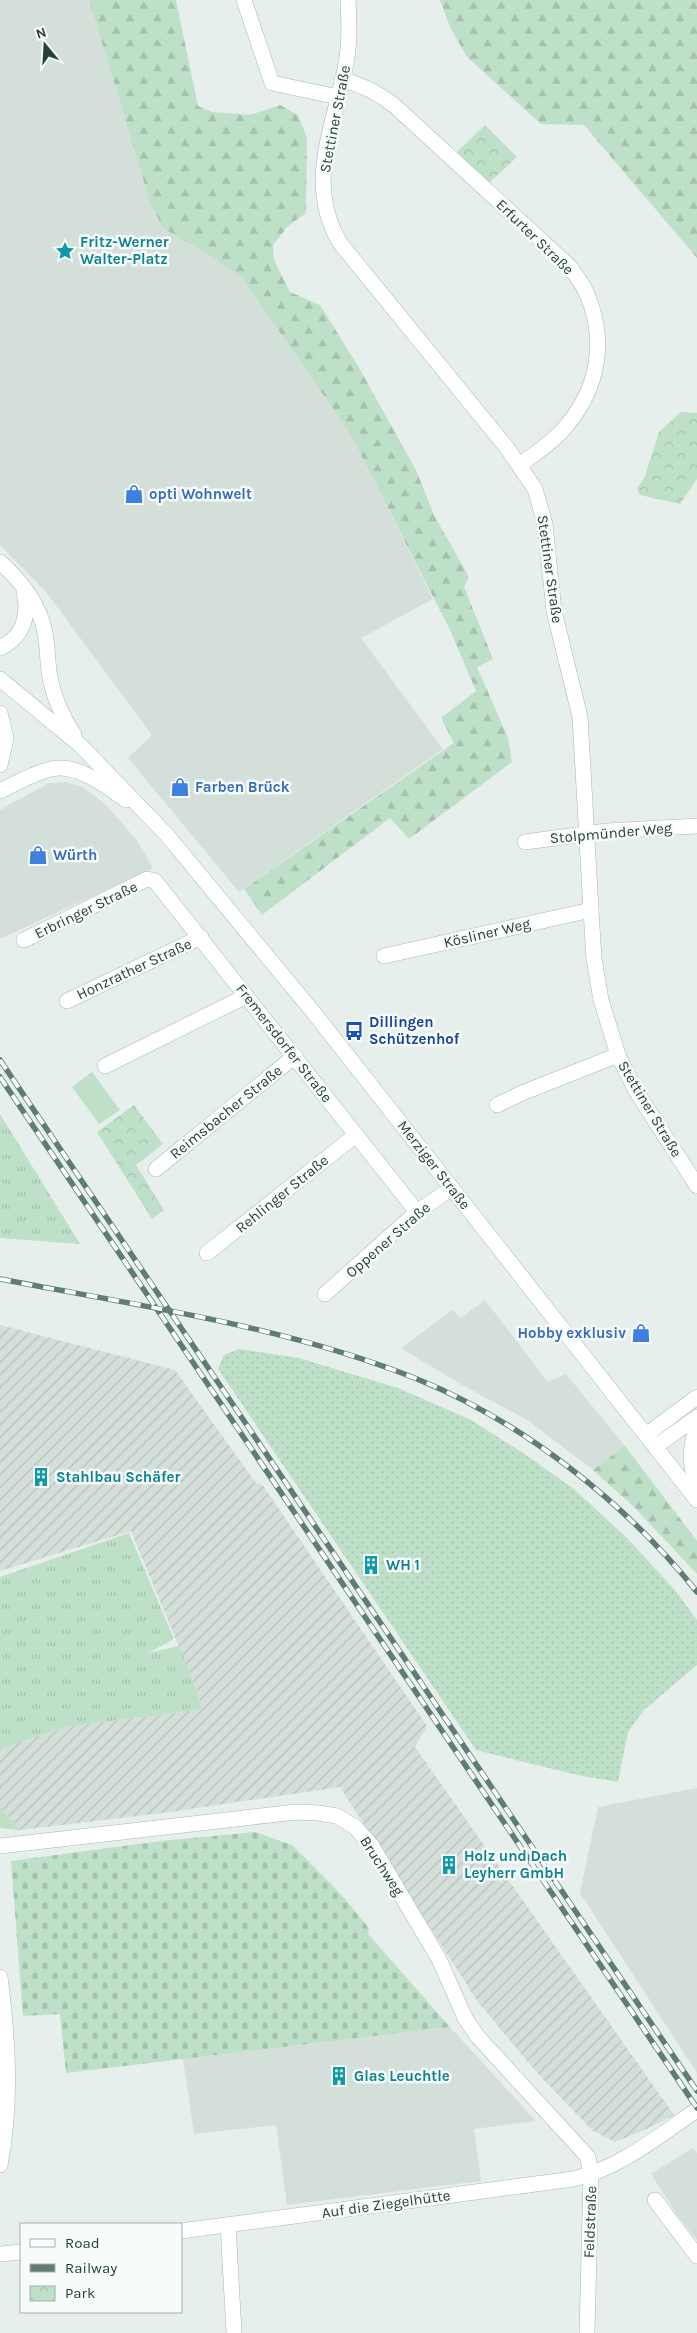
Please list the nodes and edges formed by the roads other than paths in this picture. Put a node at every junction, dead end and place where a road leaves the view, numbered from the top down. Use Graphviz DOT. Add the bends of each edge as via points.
graph roads {
  1 [pos="244,0"];
  2 [pos="348,0"];
  3 [pos="343,80"];
  4 [pos="338,97"];
  5 [pos="520,465"];
  6 [pos="0,562"];
  7 [pos="16,576"];
  8 [pos="0,648"];
  9 [pos="0,679"];
  10 [pos="0,713"];
  11 [pos="80,745"];
  12 [pos="0,765"];
  13 [pos="0,791"];
  14 [pos="151,817"];
  15 [pos="697,826"];
  16 [pos="587,833"];
  17 [pos="525,842"];
  18 [pos="147,879"];
  19 [pos="591,910"];
  20 [pos="201,938"];
  21 [pos="24,940"];
  22 [pos="384,956"];
  23 [pos="246,996"];
  24 [pos="67,1001"];
  25 [pos="618,1055"];
  26 [pos="295,1056"];
  27 [pos="105,1066"];
  28 [pos="497,1105"];
  29 [pos="356,1135"];
  30 [pos="156,1169"];
  31 [pos="697,1186"];
  32 [pos="452,1188"];
  33 [pos="417,1212"];
  34 [pos="207,1253"];
  35 [pos="325,1294"];
  36 [pos="697,1397"];
  37 [pos="697,1417"];
  38 [pos="697,1427"];
  39 [pos="650,1441"];
  40 [pos="697,1487"];
  41 [pos="697,1500"];
  42 [pos="0,1846"];
  43 [pos="0,1977"];
  44 [pos="697,2110"];
  45 [pos="0,2165"];
  46 [pos="591,2175"];
  47 [pos="655,2200"];
  48 [pos="228,2225"];
  49 [pos="182,2231"];
  50 [pos="20,2252"];
  51 [pos="0,2254"];
  52 [pos="697,2256"];
  53 [pos="234,2333"];
  54 [pos="587,2333"];
  1 -- 4 [label="street" via="272,83"];
  2 -- 3 [label="street, Stettiner Straße" via="350,28"];
  3 -- 4 [label="street, Stettiner Straße"];
  3 -- 5 [label="street, Erfurter Straße" via="380,94 396,107 569,266 586,291 599,337 593,380 584,404 566,427"];
  4 -- 5 [label="street, Stettiner Straße" via="323,168 324,208 330,227"];
  5 -- 16 [label="street, Stettiner Straße" via="535,489 545,524 554,611 580,717"];
  6 -- 7 [label="street"];
  7 -- 8 [label="street" via="24,590 27,611 23,626"];
  7 -- 11 [label="street" via="42,620 58,706"];
  9 -- 11 [label="street"];
  10 -- 12 [label="street" via="6,738"];
  11 -- 14 [label="street"];
  13 -- 14 [label="street" via="52,769 65,769 92,779"];
  14 -- 32 [label="street, Merziger Straße" via="239,920"];
  15 -- 16 [label="street, Stolpmünder Weg"];
  16 -- 17 [label="street, Stolpmünder Weg"];
  16 -- 19 [label="street, Stettiner Straße"];
  18 -- 20 [label="street, Fremersdorfer Straße" via="154,881"];
  18 -- 21 [label="street, Erbringer Straße"];
  19 -- 22 [label="street, Kösliner Weg"];
  19 -- 25 [label="street, Stettiner Straße" via="601,1000"];
  20 -- 23 [label="street, Fremersdorfer Straße"];
  20 -- 24 [label="street, Honzrather Straße"];
  23 -- 26 [label="street, Fremersdorfer Straße"];
  23 -- 27 [label="street"];
  25 -- 28 [label="street"];
  25 -- 31 [label="street, Stettiner Straße" via="636,1091"];
  26 -- 29 [label="street, Fremersdorfer Straße"];
  26 -- 30 [label="street, Reimsbacher Straße"];
  29 -- 33 [label="street, Fremersdorfer Straße"];
  29 -- 34 [label="street, Rehlinger Straße"];
  32 -- 33 [label="street, Oppener Straße"];
  32 -- 39 [label="street, Merziger Straße"];
  33 -- 35 [label="street, Oppener Straße"];
  36 -- 39 [label="street"];
  37 -- 39 [label="street"];
  38 -- 40 [label="street" via="691,1454"];
  39 -- 41 [label="street, Merziger Straße"];
  42 -- 46 [label="street, Bruchweg" via="296,1812 337,1816 355,1827 372,1846 439,1959 464,2018 478,2038 588,2157"];
  43 -- 45 [label="street" via="8,2062 7,2110"];
  44 -- 46 [label="street, Feldstraße" via="630,2157"];
  46 -- 48 [label="street, Auf die Ziegelhütte"];
  46 -- 54 [label="street, Feldstraße"];
  47 -- 52 [label="street"];
  48 -- 49 [label="street, Auf die Ziegelhütte"];
  48 -- 53 [label="street"];
  50 -- 51 [label="street"];
}
